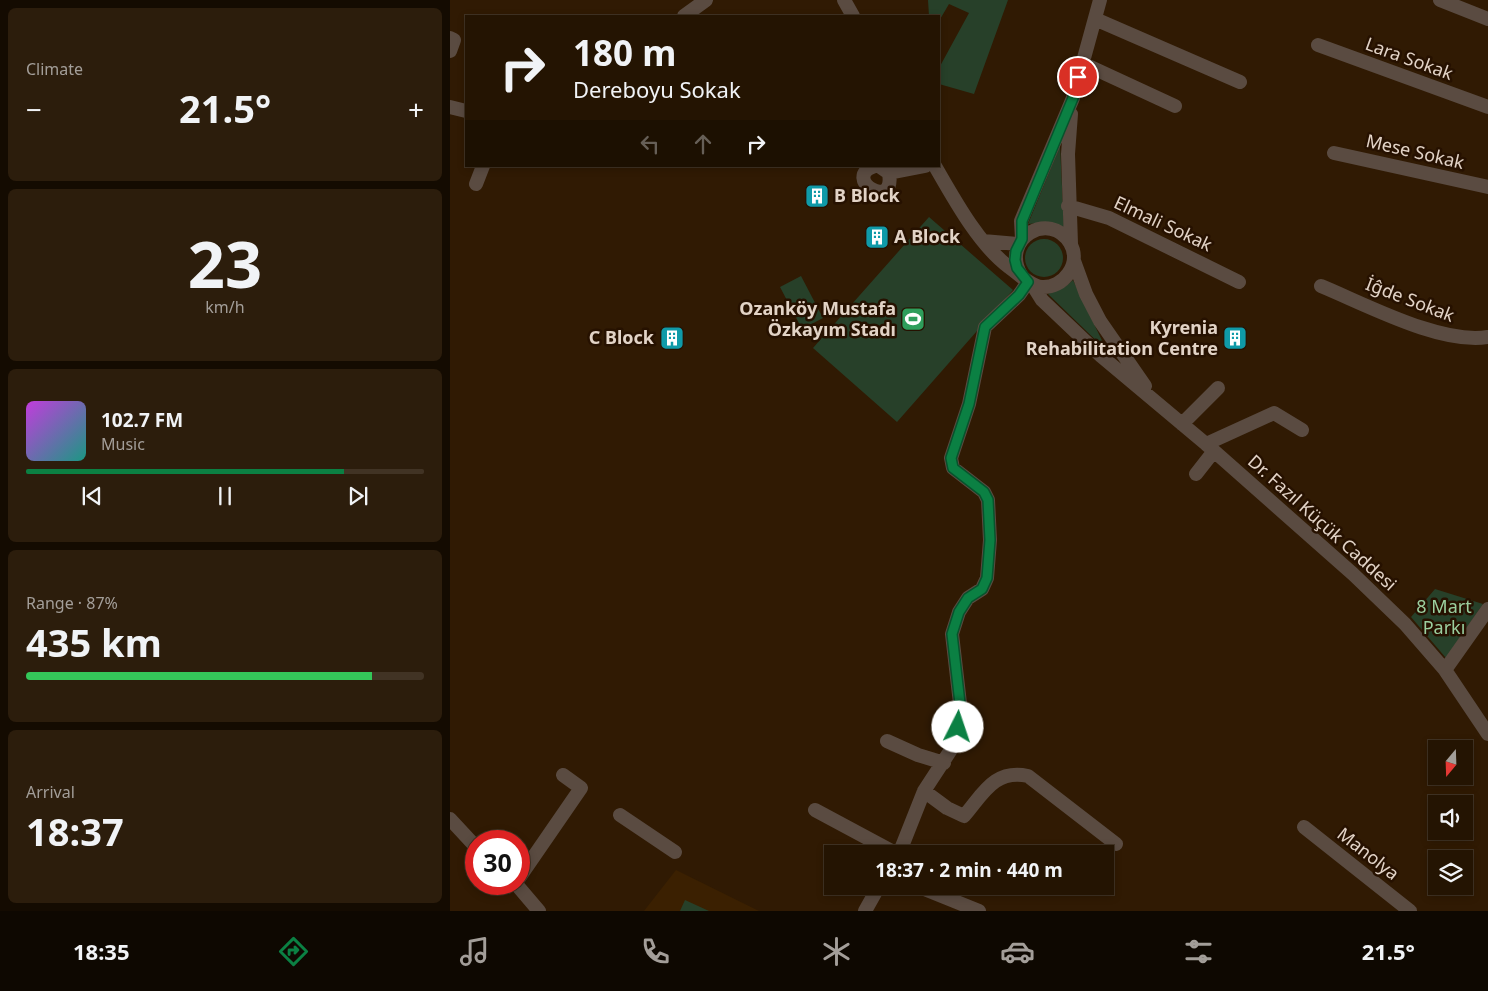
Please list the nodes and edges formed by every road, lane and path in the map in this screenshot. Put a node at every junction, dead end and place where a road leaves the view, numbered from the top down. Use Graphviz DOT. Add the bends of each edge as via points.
graph roads {
  1 [pos="706,0"];
  2 [pos="844,0"];
  3 [pos="1100,0"];
  4 [pos="1440,0"];
  5 [pos="685,15"];
  6 [pos="852,15"];
  7 [pos="1095,19"];
  8 [pos="1488,19"];
  9 [pos="450,38"];
  10 [pos="1318,45"];
  11 [pos="450,51"];
  12 [pos="1082,64"];
  13 [pos="1240,82"];
  14 [pos="1073,98"];
  15 [pos="1174,106"];
  16 [pos="450,107"];
  17 [pos="1488,107"];
  18 [pos="465,111"];
  19 [pos="1334,153"];
  20 [pos="483,167"];
  21 [pos="872,167"];
  22 [pos="911,167"];
  23 [pos="937,167"];
  24 [pos="884,169"];
  25 [pos="476,184"];
  26 [pos="1488,188"];
  27 [pos="1068,206"];
  28 [pos="983,240"];
  29 [pos="1020,241"];
  30 [pos="1070,244"];
  31 [pos="1074,262"];
  32 [pos="1027,280"];
  33 [pos="1239,282"];
  34 [pos="1321,286"];
  35 [pos="1488,337"];
  36 [pos="1218,388"];
  37 [pos="1153,399"];
  38 [pos="1182,424"];
  39 [pos="1302,430"];
  40 [pos="1210,447"];
  41 [pos="1196,474"];
  42 [pos="1488,609"];
  43 [pos="1445,670"];
  44 [pos="1488,734"];
  45 [pos="887,740"];
  46 [pos="944,763"];
  47 [pos="563,775"];
  48 [pos="924,792"];
  49 [pos="816,810"];
  50 [pos="620,815"];
  51 [pos="450,819"];
  52 [pos="1304,827"];
  53 [pos="465,835"];
  54 [pos="1116,844"];
  55 [pos="881,845"];
  56 [pos="902,845"];
  57 [pos="676,852"];
  58 [pos="530,862"];
  59 [pos="526,895"];
  60 [pos="875,895"];
  61 [pos="939,895"];
  62 [pos="868,910"];
  63 [pos="540,911"];
  64 [pos="979,911"];
  65 [pos="1410,911"];
  1 -- 5 [label="street"];
  2 -- 6 [label="street"];
  3 -- 7 [label="street"];
  4 -- 8 [label="street"];
  7 -- 12 [label="street"];
  7 -- 13 [label="street"];
  9 -- 11 [label="street" via="454,40"];
  10 -- 17 [label="street, Lara Sokak"];
  12 -- 14 [label="street"];
  12 -- 15 [label="street"];
  14 -- 27 [label="street"];
  14 -- 29 [label="street" via="1022,221"];
  16 -- 18 [label="street"];
  19 -- 26 [label="street, Mese Sokak"];
  20 -- 25 [label="street"];
  21 -- 24 [label="street" via="865,174 864,181 874,192 888,187 890,180"];
  22 -- 24 [label="street"];
  23 -- 28 [label="street, Dr. Fazıl Küçük Caddesi"];
  27 -- 30 [label="street"];
  27 -- 33 [label="street, Elmali Sokak" via="1109,218"];
  28 -- 29 [label="street"];
  28 -- 32 [label="street, Dr. Fazıl Küçük Caddesi" via="1008,267"];
  29 -- 30 [label="street" via="1038,229 1047,228 1057,231"];
  29 -- 32 [label="street" via="1015,260"];
  30 -- 31 [label="street"];
  31 -- 32 [label="street" via="1059,283 1050,286"];
  31 -- 37 [label="street, Dr. Fazıl Küçük Caddesi" via="1100,321"];
  32 -- 37 [label="street, Dr. Fazıl Küçük Caddesi" via="1042,300 1094,350"];
  32 -- 46 [label="street" via="1019,295 985,327 969,404 951,458 953,468 984,492 988,500 990,540 987,578 982,589 968,598 959,612 952,634 961,712 956,742"];
  34 -- 35 [label="street, İĝde Sokak" via="1457,338"];
  36 -- 38 [label="street"];
  37 -- 38 [label="street, Dr. Fazıl Küçük Caddesi"];
  38 -- 40 [label="street, Dr. Fazıl Küçük Caddesi"];
  39 -- 40 [label="street" via="1274,413"];
  40 -- 41 [label="street"];
  40 -- 43 [label="street, Dr. Fazıl Küçük Caddesi" via="1399,618"];
  42 -- 43 [label="street"];
  43 -- 44 [label="street, Dr. Fazıl Küçük Caddesi"];
  45 -- 46 [label="street"];
  46 -- 48 [label="street"];
  47 -- 58 [label="street" via="581,788"];
  48 -- 54 [label="street" via="964,816 994,781 1015,773 1028,776"];
  48 -- 56 [label="street"];
  49 -- 55 [label="street"];
  50 -- 57 [label="street"];
  51 -- 53 [label="street"];
  52 -- 65 [label="street, Manolya"];
  59 -- 63 [label="street"];
  60 -- 62 [label="street"];
  61 -- 64 [label="street"];
}
